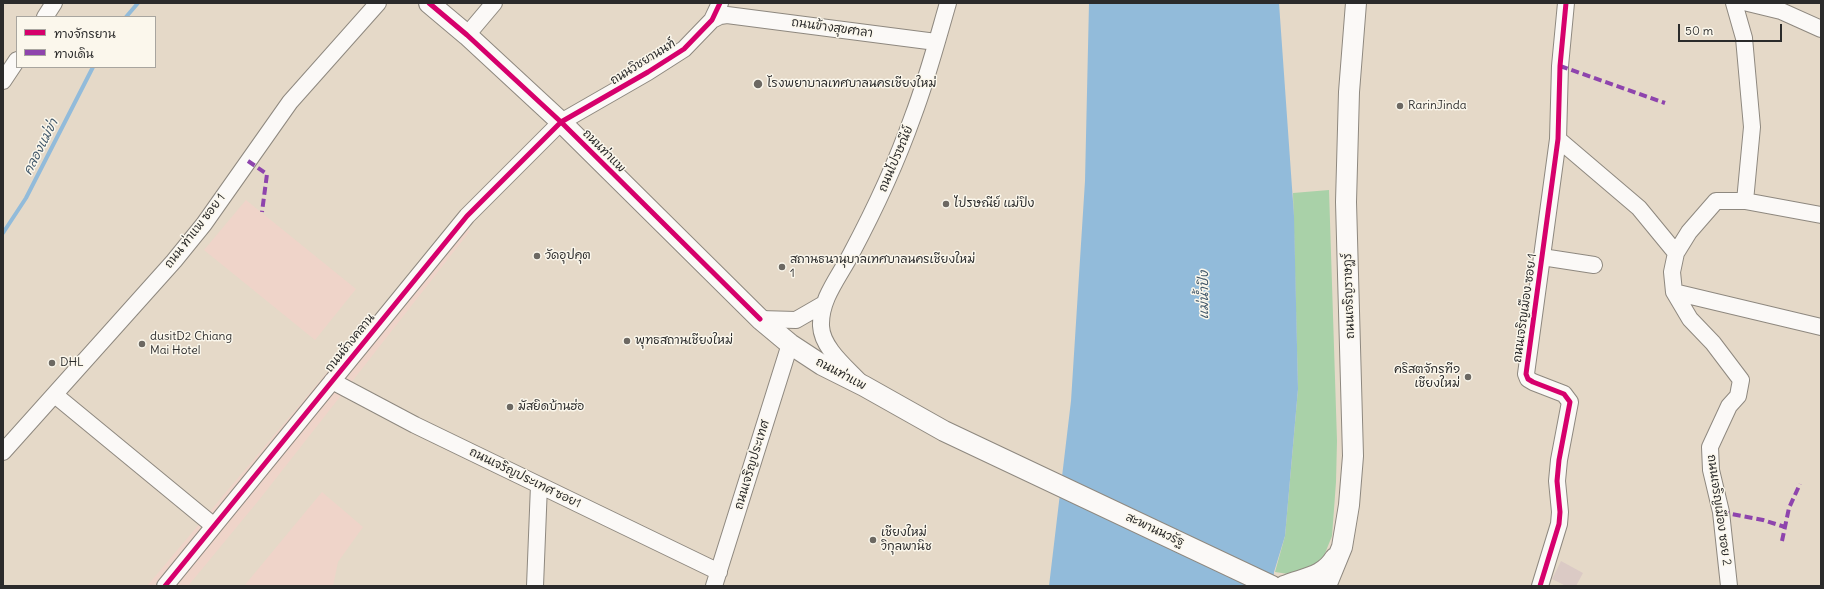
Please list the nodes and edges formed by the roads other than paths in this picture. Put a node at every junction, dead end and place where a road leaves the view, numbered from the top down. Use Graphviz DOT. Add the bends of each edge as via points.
graph roads {
  1 [pos="54,3"];
  2 [pos="378,3"];
  3 [pos="429,3"];
  4 [pos="494,3"];
  5 [pos="948,3"];
  6 [pos="1356,3"];
  7 [pos="1566,3"];
  8 [pos="1734,3"];
  9 [pos="1748,3"];
  10 [pos="1782,7"];
  11 [pos="720,10"];
  12 [pos="46,16"];
  13 [pos="1821,29"];
  14 [pos="467,35"];
  15 [pos="936,42"];
  16 [pos="3,59"];
  17 [pos="16,60"];
  18 [pos="16,62"];
  19 [pos="3,81"];
  20 [pos="561,122"];
  21 [pos="1558,138"];
  22 [pos="1745,201"];
  23 [pos="1821,215"];
  24 [pos="1676,254"];
  25 [pos="1542,257"];
  26 [pos="1594,265"];
  27 [pos="1674,292"];
  28 [pos="822,306"];
  29 [pos="760,319"];
  30 [pos="1821,327"];
  31 [pos="790,344"];
  32 [pos="332,381"];
  33 [pos="864,386"];
  34 [pos="55,396"];
  35 [pos="3,452"];
  36 [pos="1037,475"];
  37 [pos="539,485"];
  38 [pos="214,526"];
  39 [pos="1342,547"];
  40 [pos="716,579"];
  41 [pos="165,586"];
  42 [pos="535,586"];
  43 [pos="1272,586"];
  44 [pos="1284,586"];
  45 [pos="1326,586"];
  46 [pos="1540,586"];
  47 [pos="1729,586"];
  1 -- 12 [label="street"];
  2 -- 34 [label="street, ถนน ท่าแพ ซอย 1" via="290,102 204,224 178,256"];
  3 -- 14 [label="main road, ถนนท่าแพ"];
  4 -- 14 [label="street"];
  5 -- 15 [label="street, ถนนไปรษณีย์"];
  6 -- 39 [label="main road, ถนนเจริญราษฎร์" via="1349,92 1346,202 1353,456"];
  7 -- 21 [label="street, ถนนเจริญเมือง ซอย 1" via="1560,66"];
  8 -- 22 [label="street" via="1744,38 1752,127"];
  9 -- 10 [label="street"];
  10 -- 13 [label="street"];
  11 -- 15 [label="street, ถนนข้างสุขศาลา"];
  11 -- 20 [label="street, ถนนวิชยานนท์" via="684,49"];
  14 -- 20 [label="main road, ถนนท่าแพ"];
  15 -- 28 [label="street, ถนนไปรษณีย์" via="914,116 887,182 870,219"];
  16 -- 17 [label="street"];
  18 -- 19 [label="street"];
  20 -- 29 [label="main road, ถนนท่าแพ"];
  20 -- 32 [label="street, ถนนช้างคลาน" via="467,216"];
  21 -- 24 [label="street" via="1639,208"];
  21 -- 25 [label="street, ถนนเจริญเมือง ซอย 1"];
  22 -- 23 [label="street, ถนนเจริญเมือง ซอย 2"];
  22 -- 24 [label="street, ถนนเจริญเมือง ซอย 2" via="1716,201 1689,232"];
  24 -- 27 [label="street, ถนนเจริญเมือง ซอย 2" via="1672,272"];
  25 -- 26 [label="street"];
  25 -- 46 [label="street, ถนนเจริญเมือง ซอย 1" via="1526,374 1533,382 1564,394 1570,402 1557,481 1559,524"];
  27 -- 30 [label="street"];
  27 -- 47 [label="street, ถนนเจริญเมือง ซอย 2" via="1690,319 1713,343 1741,380 1738,396 1729,406 1710,447 1721,512"];
  28 -- 29 [label="street" via="796,320"];
  28 -- 33 [label="street, ถนนไปรษณีย์" via="821,327 828,347"];
  29 -- 31 [label="main road, ถนนท่าแพ"];
  31 -- 33 [label="main road, ถนนท่าแพ" via="827,368"];
  31 -- 40 [label="street, ถนนเจริญประเทศ"];
  32 -- 37 [label="street, ถนนเจริญประเทศ ซอย1" via="415,425"];
  32 -- 38 [label="street, ถนนช้างคลาน"];
  33 -- 36 [label="main road, ถนนท่าแพ" via="944,430"];
  34 -- 35 [label="street, ถนน ท่าแพ ซอย 1"];
  34 -- 38 [label="street"];
  36 -- 43 [label="main road, สะพานนวรัฐ"];
  37 -- 40 [label="street, ถนนเจริญประเทศ ซอย1"];
  37 -- 42 [label="street"];
  38 -- 41 [label="street, ถนนช้างคลาน"];
  39 -- 44 [label="main road" via="1323,572 1310,579"];
  39 -- 45 [label="main road, ถนนเจริญราษฎร์"];
}
